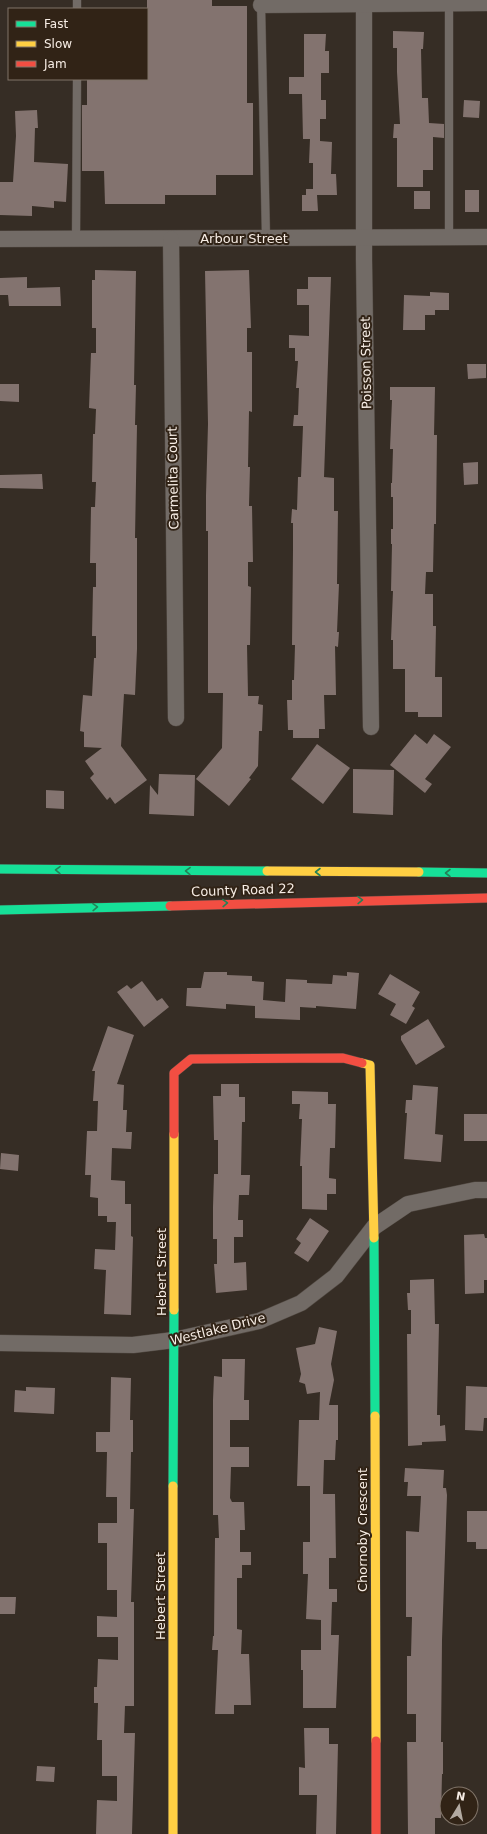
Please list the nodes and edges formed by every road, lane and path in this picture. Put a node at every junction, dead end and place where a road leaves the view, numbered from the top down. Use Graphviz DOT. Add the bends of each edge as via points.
graph roads {
  1 [pos="261,2"];
  2 [pos="364,2"];
  3 [pos="469,2"];
  4 [pos="449,3"];
  5 [pos="487,3"];
  6 [pos="77,80"];
  7 [pos="487,236"];
  8 [pos="364,237"];
  9 [pos="449,237"];
  10 [pos="266,238"];
  11 [pos="76,239"];
  12 [pos="171,239"];
  13 [pos="0,240"];
  14 [pos="176,718"];
  15 [pos="371,727"];
  16 [pos="0,869"];
  17 [pos="487,873"];
  18 [pos="487,898"];
  19 [pos="0,910"];
  20 [pos="487,1190"];
  21 [pos="374,1227"];
  22 [pos="174,1340"];
  23 [pos="0,1343"];
  24 [pos="173,1834"];
  25 [pos="376,1834"];
  1 -- 2 [label="street"];
  1 -- 10 [label="lane"];
  2 -- 4 [label="street"];
  2 -- 8 [label="street, Poisson Street"];
  3 -- 4 [label="street"];
  3 -- 5 [label="street"];
  4 -- 9 [label="lane"];
  6 -- 11 [label="lane"];
  7 -- 9 [label="street, Arbour Street"];
  8 -- 9 [label="street, Arbour Street"];
  8 -- 10 [label="street, Arbour Street"];
  8 -- 15 [label="street, Poisson Street"];
  10 -- 12 [label="street, Arbour Street"];
  11 -- 12 [label="street, Arbour Street"];
  11 -- 13 [label="street, Arbour Street"];
  12 -- 14 [label="street, Carmelita Court"];
  17 -- 16 [label="street, County Road 22, one-way"];
  19 -- 18 [label="street, County Road 22, one-way"];
  20 -- 21 [label="street, Westlake Drive" via="475,1190 408,1204"];
  21 -- 22 [label="street, Westlake Drive" via="336,1276 300,1303 259,1321"];
  21 -- 22 [label="street, Hebert Street" via="370,1065 343,1058 191,1059 174,1073"];
  21 -- 25 [label="street, Chornoby Crescent"];
  22 -- 23 [label="street, Westlake Drive" via="133,1345"];
  22 -- 24 [label="street, Hebert Street"];
}
